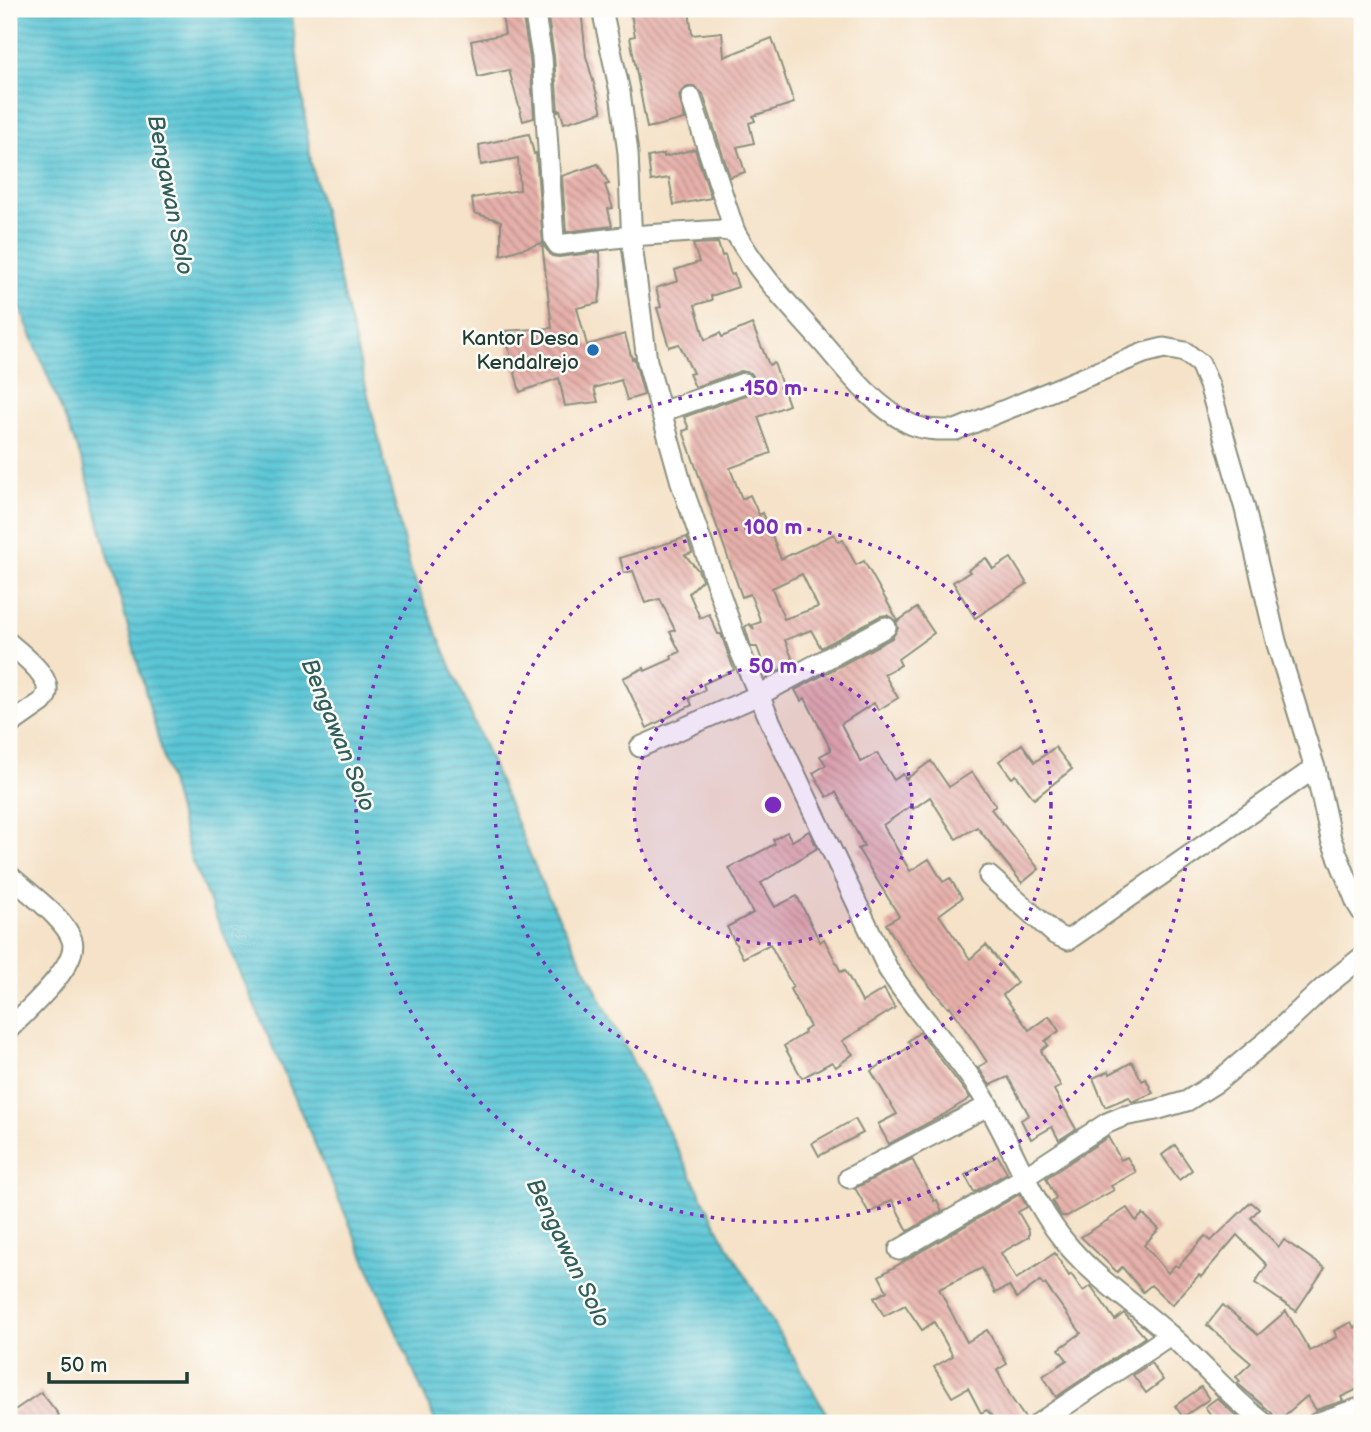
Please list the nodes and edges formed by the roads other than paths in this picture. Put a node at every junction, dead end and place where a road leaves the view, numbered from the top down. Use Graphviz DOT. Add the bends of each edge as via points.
graph roads {
  1 [pos="534,9"];
  2 [pos="602,9"];
  3 [pos="691,98"];
  4 [pos="735,232"];
  5 [pos="631,236"];
  6 [pos="744,383"];
  7 [pos="661,412"];
  8 [pos="886,627"];
  9 [pos="9,643"];
  10 [pos="758,695"];
  11 [pos="9,725"];
  12 [pos="640,747"];
  13 [pos="1315,768"];
  14 [pos="9,875"];
  15 [pos="989,876"];
  16 [pos="1362,912"];
  17 [pos="1362,957"];
  18 [pos="9,1029"];
  19 [pos="988,1106"];
  20 [pos="1025,1177"];
  21 [pos="849,1178"];
  22 [pos="899,1250"];
  23 [pos="1170,1335"];
  24 [pos="1357,1414"];
  25 [pos="1039,1423"];
  26 [pos="1264,1423"];
  27 [pos="1317,1423"];
  1 -- 5 [label="street" via="554,239 558,245"];
  2 -- 5 [label="street" via="628,153"];
  3 -- 4 [label="street"];
  4 -- 5 [label="street"];
  4 -- 13 [label="street" via="774,289 861,387 909,424 929,430 956,430 1164,348 1185,352 1200,364"];
  5 -- 7 [label="street" via="647,362"];
  6 -- 7 [label="street"];
  7 -- 10 [label="street" via="681,486"];
  8 -- 10 [label="street"];
  9 -- 11 [label="street" via="45,678 48,688 42,702"];
  10 -- 12 [label="street"];
  10 -- 19 [label="street" via="888,970"];
  13 -- 15 [label="street" via="1068,940 1056,935"];
  13 -- 16 [label="street" via="1331,839"];
  14 -- 18 [label="street" via="60,921 72,940 73,955"];
  17 -- 20 [label="street" via="1207,1088 1187,1101 1107,1123"];
  19 -- 20 [label="street"];
  19 -- 21 [label="street"];
  20 -- 22 [label="street"];
  20 -- 23 [label="street" via="1035,1200 1071,1250"];
  23 -- 25 [label="street"];
  23 -- 26 [label="street"];
  24 -- 27 [label="street"];
}
